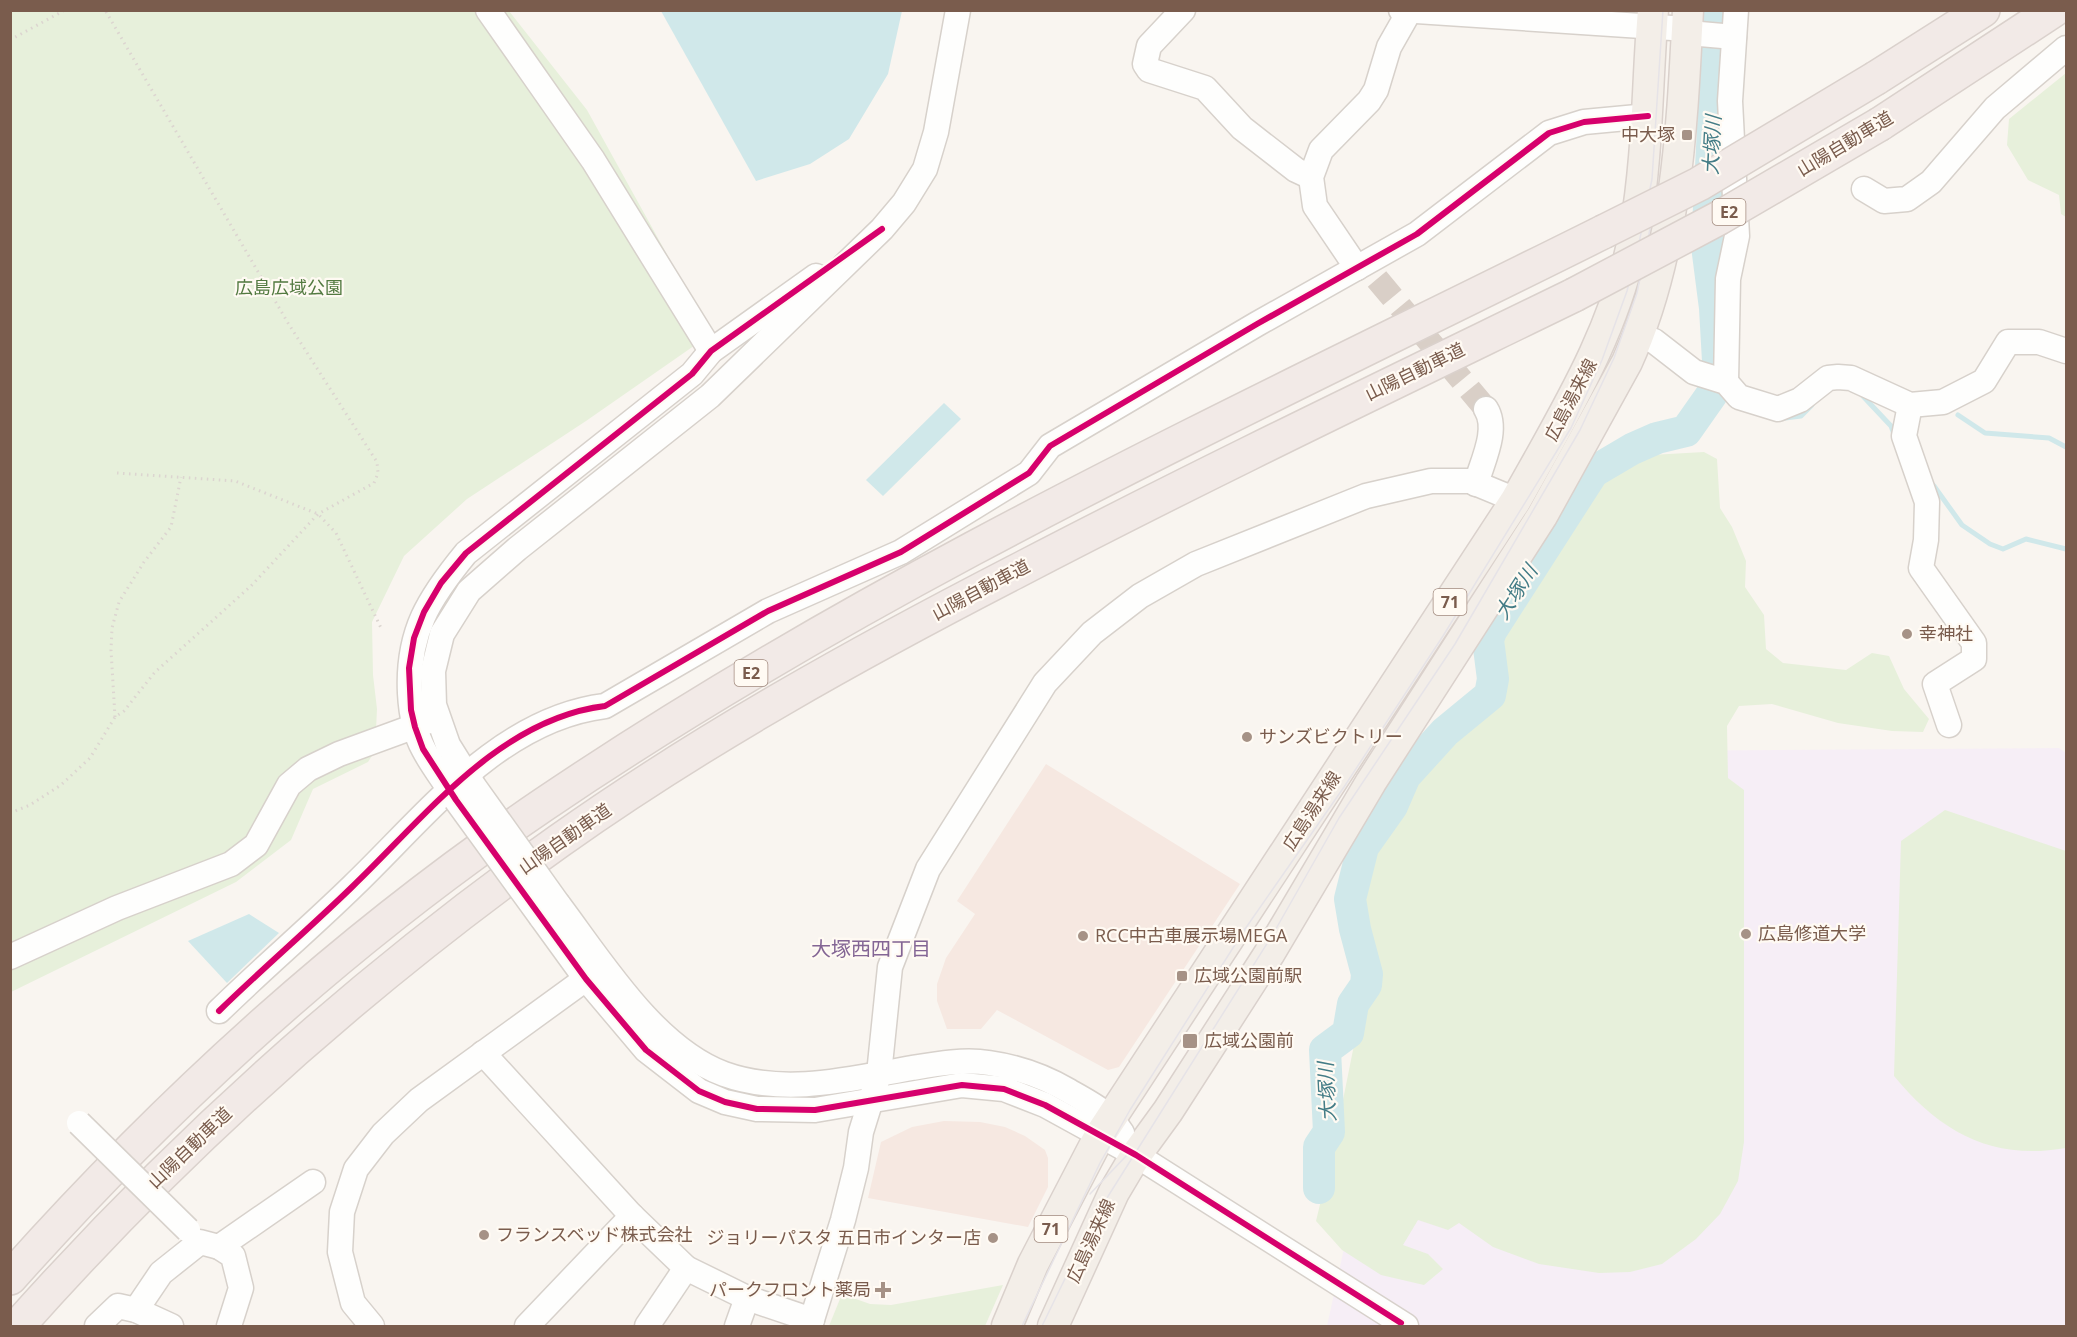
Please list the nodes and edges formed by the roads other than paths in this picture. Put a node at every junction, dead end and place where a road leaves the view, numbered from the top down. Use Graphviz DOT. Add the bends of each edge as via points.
graph roads {
  1 [pos="488,10"];
  2 [pos="958,10"];
  3 [pos="1183,10"];
  4 [pos="1736,10"];
  5 [pos="1983,10"];
  6 [pos="2054,10"];
  7 [pos="1407,11"];
  8 [pos="1652,20"];
  9 [pos="1691,25"];
  10 [pos="1729,37"];
  11 [pos="2067,48"];
  12 [pos="1648,116"];
  13 [pos="1311,177"];
  14 [pos="1864,189"];
  15 [pos="882,229"];
  16 [pos="1366,270"];
  17 [pos="1639,336"];
  18 [pos="711,351"];
  19 [pos="2067,351"];
  20 [pos="1725,382"];
  21 [pos="1910,405"];
  22 [pos="1486,409"];
  23 [pos="1476,484"];
  24 [pos="1516,500"];
  25 [pos="437,717"];
  26 [pos="1949,725"];
  27 [pos="415,727"];
  28 [pos="462,787"];
  29 [pos="10,957"];
  30 [pos="595,972"];
  31 [pos="219,1011"];
  32 [pos="483,1053"];
  33 [pos="879,1074"];
  34 [pos="870,1100"];
  35 [pos="75,1120"];
  36 [pos="1106,1126"];
  37 [pos="1136,1155"];
  38 [pos="313,1182"];
  39 [pos="632,1216"];
  40 [pos="202,1240"];
  41 [pos="686,1268"];
  42 [pos="10,1278"];
  43 [pos="747,1298"];
  44 [pos="136,1310"];
  45 [pos="811,1323"];
  46 [pos="1403,1325"];
  47 [pos="18,1326"];
  48 [pos="97,1326"];
  49 [pos="171,1326"];
  50 [pos="229,1326"];
  51 [pos="372,1326"];
  52 [pos="527,1326"];
  53 [pos="647,1326"];
  54 [pos="737,1326"];
  55 [pos="1007,1326"];
  56 [pos="1053,1326"];
  1 -- 18 [label="street" via="593,160"];
  2 -- 15 [label="street" via="936,132 925,169"];
  3 -- 13 [label="street" via="1149,46 1145,56 1149,70 1205,88 1242,128"];
  4 -- 10 [label="street"];
  5 -- 42 [label="highway, E2, bridge" via="1700,184 936,568 796,645 614,758 414,899 297,994 161,1122"];
  6 -- 47 [label="highway, 山陽自動車道 / E2, bridge" via="1880,124 1719,218 1574,295 1170,491 943,609 811,681 683,760 561,840 435,933 325,1024 187,1148"];
  7 -- 8 [label="street"];
  7 -- 13 [label="street" via="1386,53 1376,90 1321,150"];
  8 -- 9 [label="street"];
  8 -- 12 [label="main road, 広島湯来線 / 71"];
  9 -- 10 [label="street"];
  9 -- 17 [label="main road, 広島湯来線 / 71" via="1670,215"];
  10 -- 20 [label="street" via="1737,236 1728,279"];
  11 -- 14 [label="street" via="1995,108 1931,182 1907,199 1884,201"];
  12 -- 16 [label="street" via="1584,122 1549,133"];
  12 -- 24 [label="main road, 広島湯来線 / 71" via="1635,230 1617,295 1572,401"];
  13 -- 16 [label="street" via="1315,206"];
  15 -- 18 [label="street"];
  15 -- 25 [label="street" via="710,396 469,591 442,634 433,670"];
  16 -- 28 [label="street" via="1050,446 1029,473 901,552 768,611 604,705 578,709 513,741"];
  17 -- 20 [label="street" via="1654,341 1694,372"];
  17 -- 37 [label="main road, 広島湯来線 / 71" via="1542,516 1371,782 1269,954"];
  18 -- 27 [label="street" via="692,374 466,553 441,583 414,638 409,668"];
  19 -- 21 [label="street" via="2039,342 2008,342 1984,381 1943,402"];
  20 -- 21 [label="street" via="1739,397 1778,409 1800,400 1828,378 1838,377 1851,378"];
  21 -- 26 [label="street" via="1904,436 1927,502 1921,568 1974,643 1974,659 1935,684"];
  22 -- 23 [label="street" via="1491,431"];
  23 -- 24 [label="street"];
  23 -- 33 [label="street" via="1431,481 1366,496 1196,564 1140,596 1092,633 1046,683 928,869 890,968"];
  24 -- 36 [label="main road, 広島湯来線 / 71"];
  25 -- 27 [label="street"];
  25 -- 28 [label="street"];
  27 -- 28 [label="street" via="423,749"];
  27 -- 29 [label="street" via="308,769 289,785 256,845 231,864 117,908"];
  28 -- 30 [label="street, bridge"];
  28 -- 31 [label="street"];
  30 -- 32 [label="street"];
  30 -- 33 [label="street" via="696,1060 723,1074 762,1084 808,1084"];
  30 -- 34 [label="street" via="646,1050 699,1091 725,1102 757,1108 815,1110"];
  32 -- 39 [label="street"];
  32 -- 51 [label="street" via="419,1100 382,1134 356,1169 342,1212 340,1252 353,1303"];
  33 -- 34 [label="street"];
  33 -- 36 [label="street" via="942,1063 987,1062 1058,1085"];
  34 -- 36 [label="street" via="962,1085 1004,1089"];
  34 -- 45 [label="street" via="843,1220"];
  35 -- 40 [label="street, bridge"];
  36 -- 37 [label="street"];
  36 -- 55 [label="main road, 広島湯来線 / 71" via="1033,1264"];
  37 -- 46 [label="street"];
  37 -- 56 [label="main road, 広島湯来線 / 71" via="1114,1192"];
  38 -- 40 [label="street"];
  39 -- 41 [label="street"];
  39 -- 52 [label="street"];
  40 -- 44 [label="street" via="160,1273"];
  40 -- 50 [label="street" via="233,1256 241,1288"];
  41 -- 43 [label="street"];
  41 -- 53 [label="street"];
  43 -- 45 [label="street"];
  43 -- 54 [label="street"];
  44 -- 48 [label="street" via="118,1306"];
  44 -- 49 [label="street"];
}
